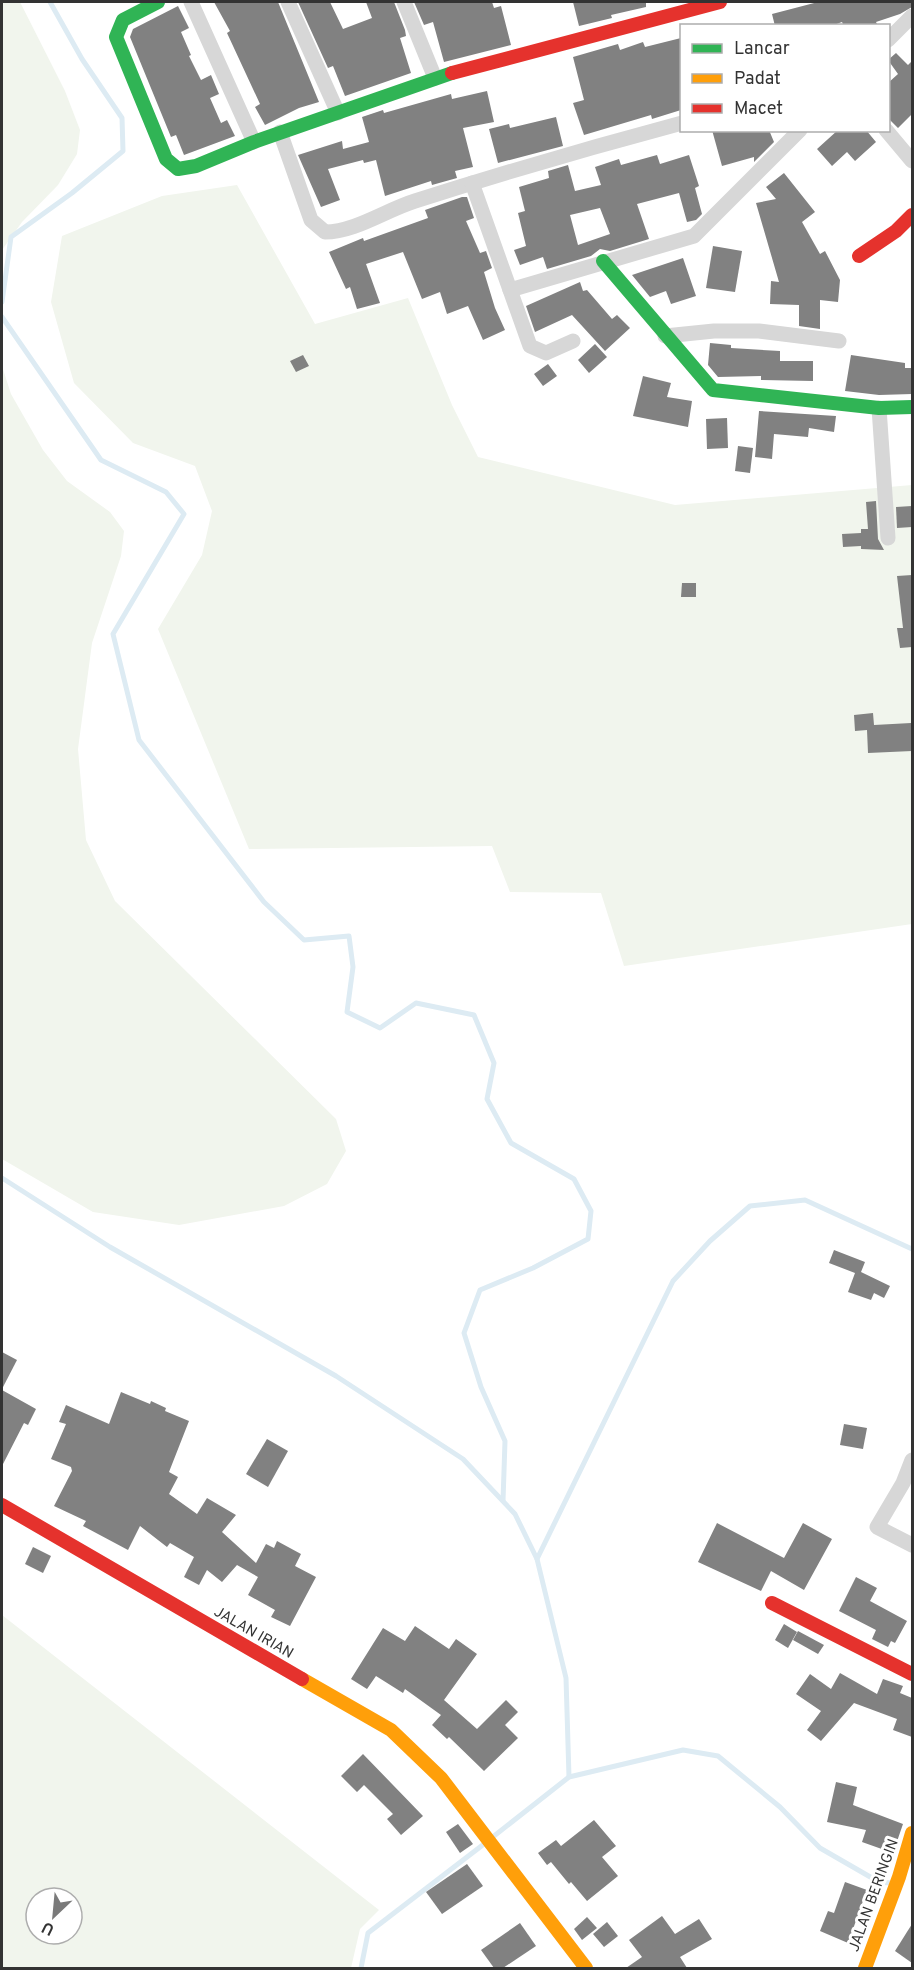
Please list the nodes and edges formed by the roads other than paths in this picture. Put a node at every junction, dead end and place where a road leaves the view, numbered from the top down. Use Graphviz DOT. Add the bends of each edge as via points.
graph roads {
  1 [pos="158,2"];
  2 [pos="191,2"];
  3 [pos="288,2"];
  4 [pos="404,2"];
  5 [pos="720,2"];
  6 [pos="912,16"];
  7 [pos="890,38"];
  8 [pos="435,78"];
  9 [pos="338,113"];
  10 [pos="680,123"];
  11 [pos="280,132"];
  12 [pos="798,132"];
  13 [pos="888,132"];
  14 [pos="254,141"];
  15 [pos="912,161"];
  16 [pos="472,183"];
  17 [pos="912,215"];
  18 [pos="859,256"];
  19 [pos="603,261"];
  20 [pos="510,290"];
  21 [pos="665,336"];
  22 [pos="573,341"];
  23 [pos="839,341"];
  24 [pos="912,407"];
  25 [pos="879,408"];
  26 [pos="888,538"];
  27 [pos="912,1460"];
  28 [pos="2,1505"];
  29 [pos="912,1545"];
  30 [pos="772,1603"];
  31 [pos="912,1674"];
  32 [pos="912,1833"];
  33 [pos="586,1968"];
  34 [pos="865,1968"];
  1 -- 14 [label="street" via="123,20 116,36 169,164 184,169"];
  2 -- 14 [label="street"];
  3 -- 9 [label="street"];
  4 -- 8 [label="street"];
  5 -- 8 [label="street"];
  6 -- 7 [label="street"];
  8 -- 9 [label="street"];
  9 -- 11 [label="street"];
  10 -- 16 [label="street"];
  11 -- 14 [label="street"];
  11 -- 16 [label="street" via="311,220 324,232 339,231"];
  12 -- 19 [label="street" via="696,234"];
  13 -- 15 [label="street"];
  16 -- 20 [label="street"];
  17 -- 18 [label="street"];
  19 -- 20 [label="street"];
  19 -- 21 [label="street"];
  20 -- 22 [label="street" via="534,350 546,353"];
  21 -- 23 [label="street" via="759,331"];
  21 -- 25 [label="street" via="713,390"];
  24 -- 25 [label="street"];
  25 -- 26 [label="street"];
  27 -- 29 [label="street" via="877,1527"];
  28 -- 33 [label="street, JALAN IRIAN" via="391,1730 441,1778"];
  30 -- 31 [label="street"];
  32 -- 34 [label="street, JALAN BERINGIN"];
}
